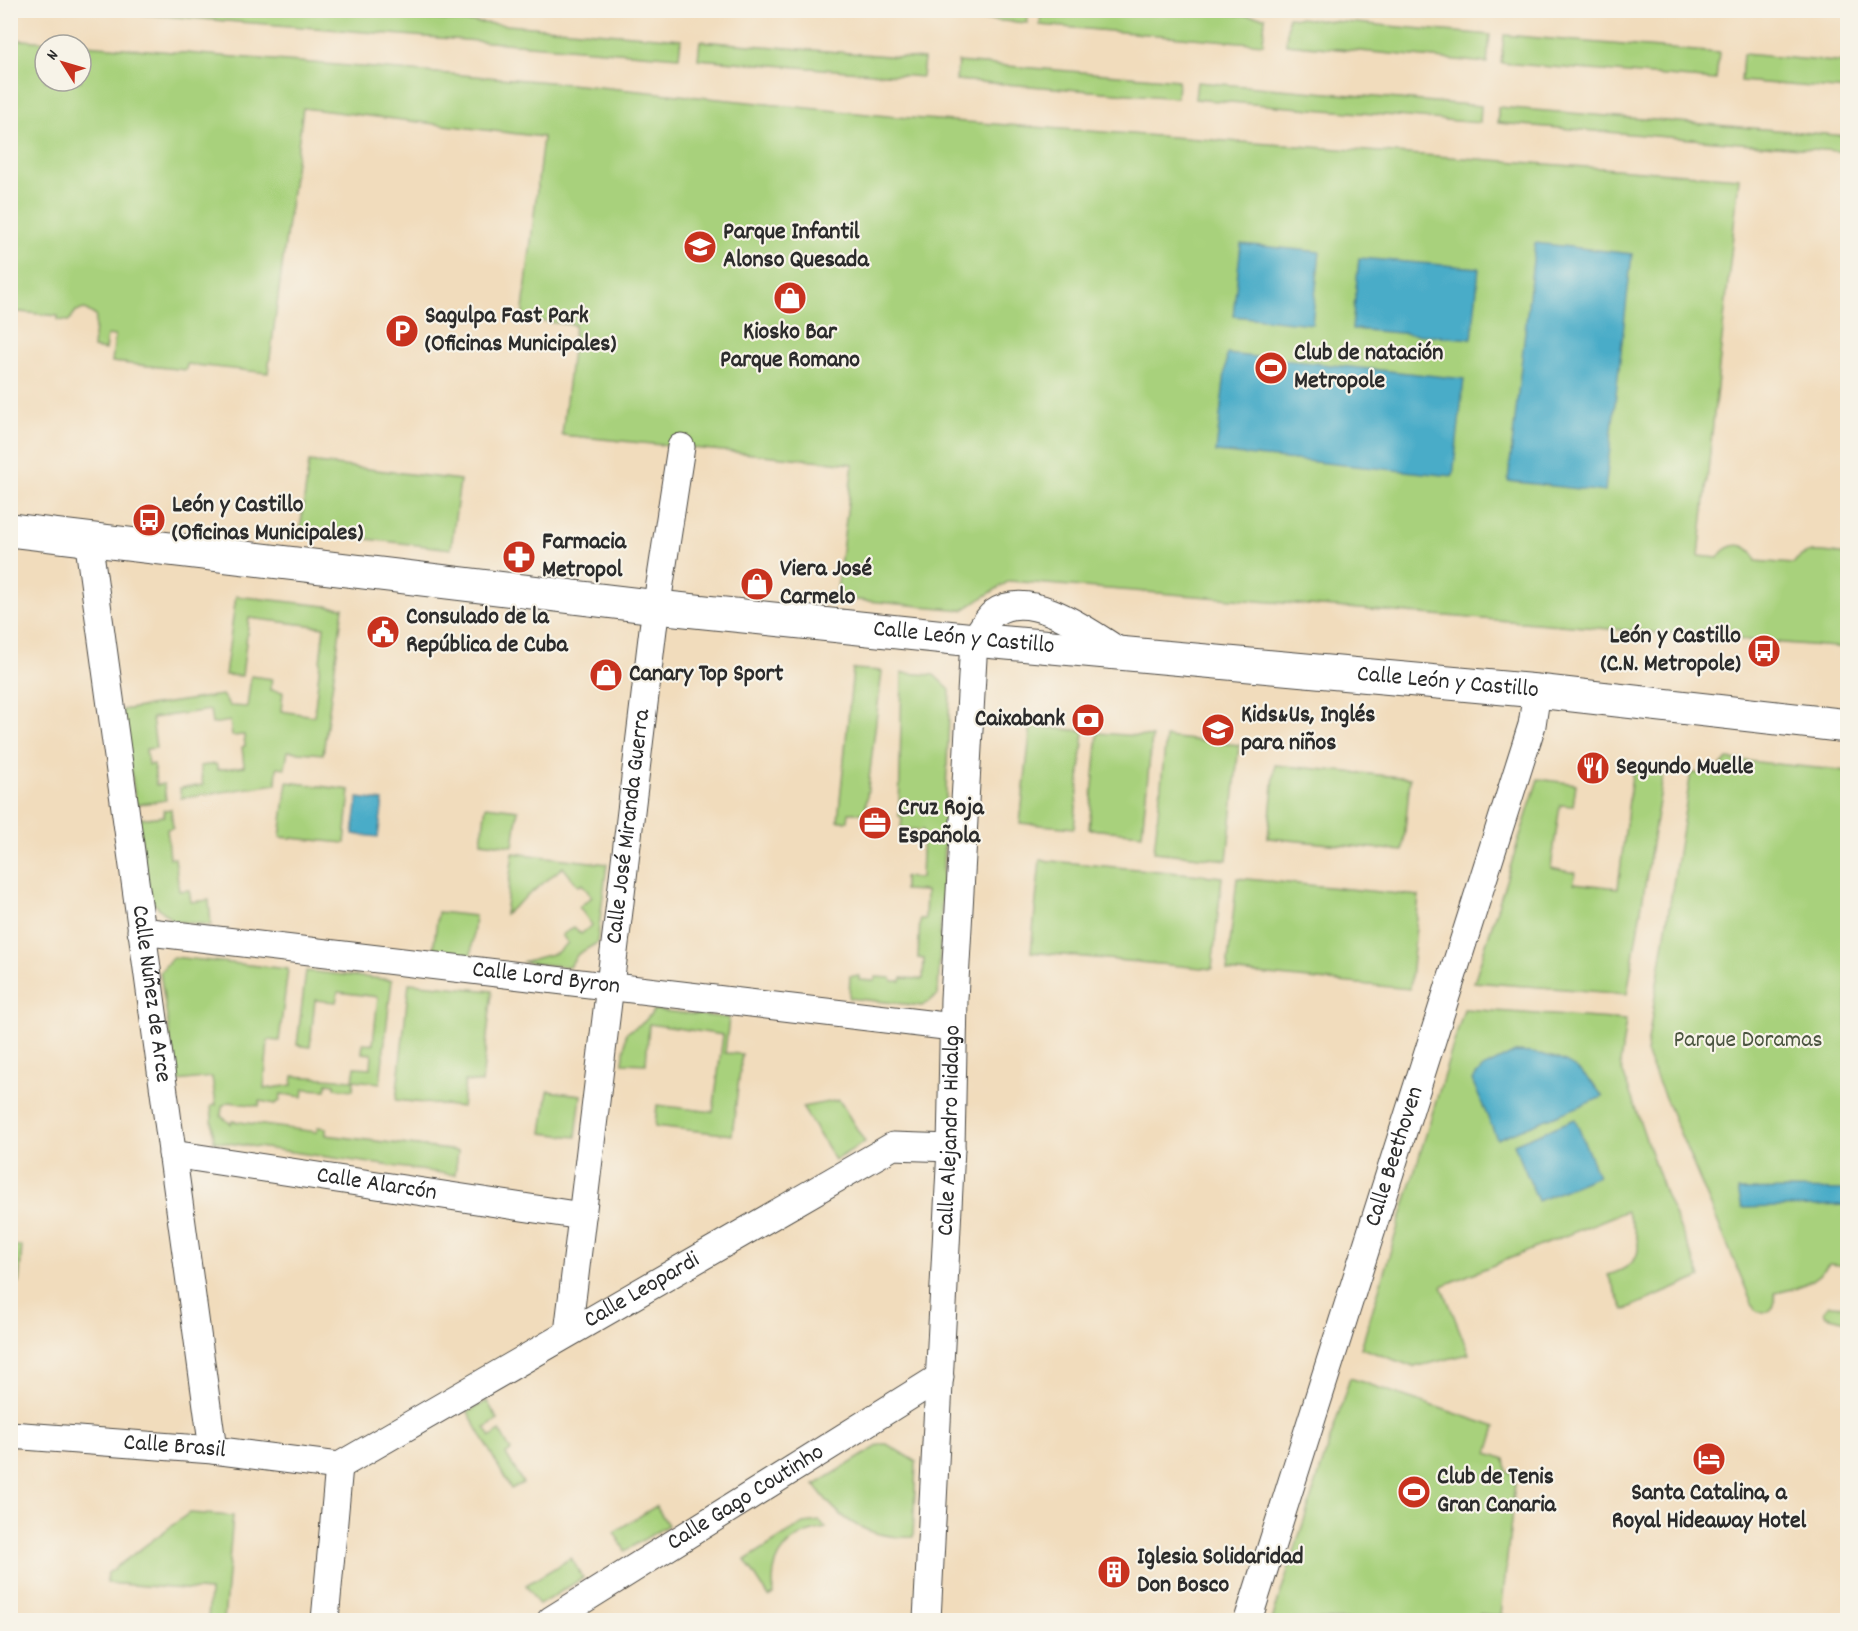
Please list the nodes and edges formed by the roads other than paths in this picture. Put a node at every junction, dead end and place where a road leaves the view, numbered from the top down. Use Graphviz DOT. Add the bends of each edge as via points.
graph roads {
  1 [pos="681,447"];
  2 [pos="10,530"];
  3 [pos="88,538"];
  4 [pos="657,607"];
  5 [pos="974,640"];
  6 [pos="1537,691"];
  7 [pos="1848,716"];
  8 [pos="1798,718"];
  9 [pos="1848,726"];
  10 [pos="141,931"];
  11 [pos="609,986"];
  12 [pos="953,1027"];
  13 [pos="951,1148"];
  14 [pos="172,1155"];
  15 [pos="582,1216"];
  16 [pos="568,1333"];
  17 [pos="940,1377"];
  18 [pos="10,1435"];
  19 [pos="213,1450"];
  20 [pos="339,1466"];
  21 [pos="329,1616"];
  22 [pos="551,1620"];
  23 [pos="927,1620"];
  24 [pos="1248,1620"];
  1 -- 4 [label="street, Calle José Miranda Guerra"];
  2 -- 3 [label="street, Calle León y Castillo"];
  3 -- 4 [label="street, Calle León y Castillo"];
  3 -- 10 [label="street, Calle Núñez de Arce"];
  4 -- 5 [label="street, Calle León y Castillo"];
  4 -- 11 [label="street, Calle José Miranda Guerra"];
  5 -- 6 [label="street, Calle León y Castillo"];
  5 -- 12 [label="street, Calle Alejandro Hidalgo"];
  6 -- 8 [label="street, Calle León y Castillo"];
  6 -- 24 [label="street, Calle Beethoven" via="1525,747"];
  7 -- 8 [label="street"];
  8 -- 9 [label="street, Calle León y Castillo"];
  10 -- 11 [label="street, Calle Lord Byron"];
  10 -- 14 [label="street, Calle Núñez de Arce"];
  11 -- 12 [label="street, Calle Lord Byron"];
  11 -- 15 [label="street, Calle José Miranda Guerra"];
  12 -- 13 [label="street, Calle Alejandro Hidalgo"];
  13 -- 16 [label="street, Calle Leopardi" via="893,1146"];
  13 -- 17 [label="street, Calle Alejandro Hidalgo"];
  14 -- 15 [label="street, Calle Alarcón"];
  14 -- 19 [label="street, Calle Núñez de Arce"];
  15 -- 16 [label="street, Calle José Miranda Guerra"];
  16 -- 20 [label="street, Calle Leopardi"];
  17 -- 22 [label="street, Calle Gago Coutinho"];
  17 -- 23 [label="street, Calle Alejandro Hidalgo"];
  18 -- 19 [label="street, Calle Brasil"];
  19 -- 20 [label="street, Calle Brasil"];
  20 -- 21 [label="street"];
}
